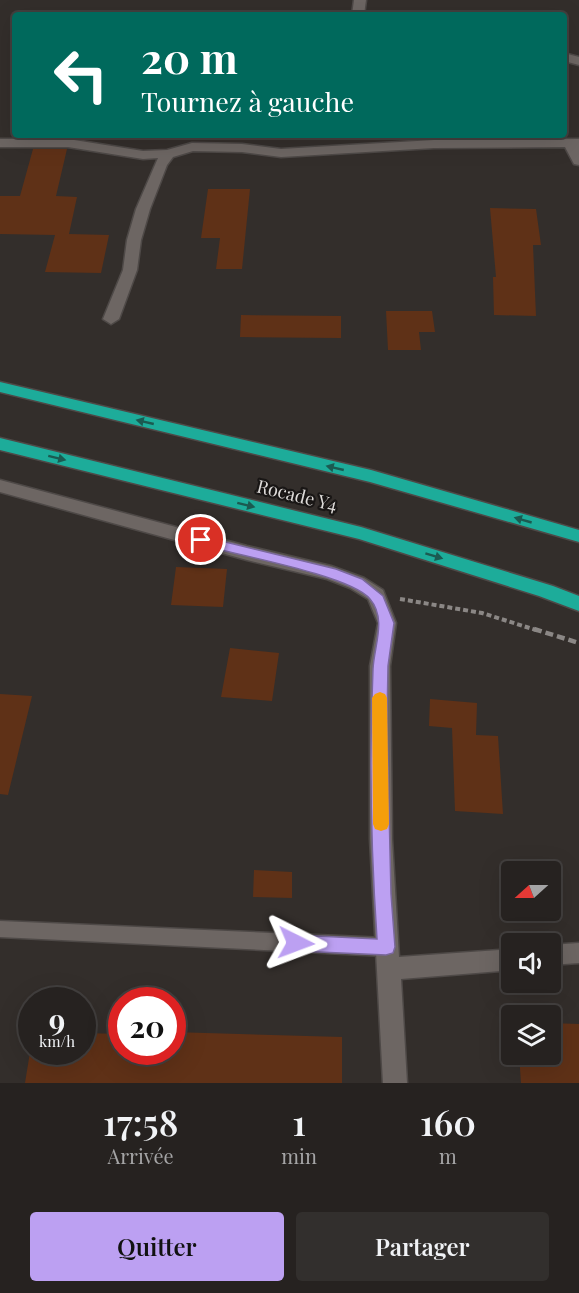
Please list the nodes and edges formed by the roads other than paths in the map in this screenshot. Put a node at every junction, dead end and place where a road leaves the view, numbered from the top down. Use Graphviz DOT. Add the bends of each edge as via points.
graph roads {
  1 [pos="383,140"];
  2 [pos="0,143"];
  3 [pos="574,143"];
  4 [pos="168,154"];
  5 [pos="579,161"];
  6 [pos="111,319"];
  7 [pos="0,387"];
  8 [pos="0,444"];
  9 [pos="0,486"];
  10 [pos="579,536"];
  11 [pos="579,604"];
  12 [pos="0,929"];
  13 [pos="579,953"];
  14 [pos="561,954"];
  15 [pos="387,958"];
  16 [pos="501,958"];
  17 [pos="395,1083"];
  1 -- 3 [label="street"];
  1 -- 4 [label="street" via="281,153 192,147"];
  2 -- 4 [label="street" via="69,143 119,153"];
  3 -- 5 [label="street"];
  4 -- 6 [label="street" via="143,209 130,270"];
  10 -- 7 [label="highway, Rocade Y4, one-way" via="370,476"];
  8 -- 11 [label="highway, Rocade Y4, one-way" via="361,533"];
  9 -- 15 [label="street" via="331,573 376,596 387,623 380,666 382,894"];
  12 -- 15 [label="lane"];
  13 -- 14 [label="street"];
  15 -- 16 [label="street"];
  15 -- 17 [label="street"];
}
